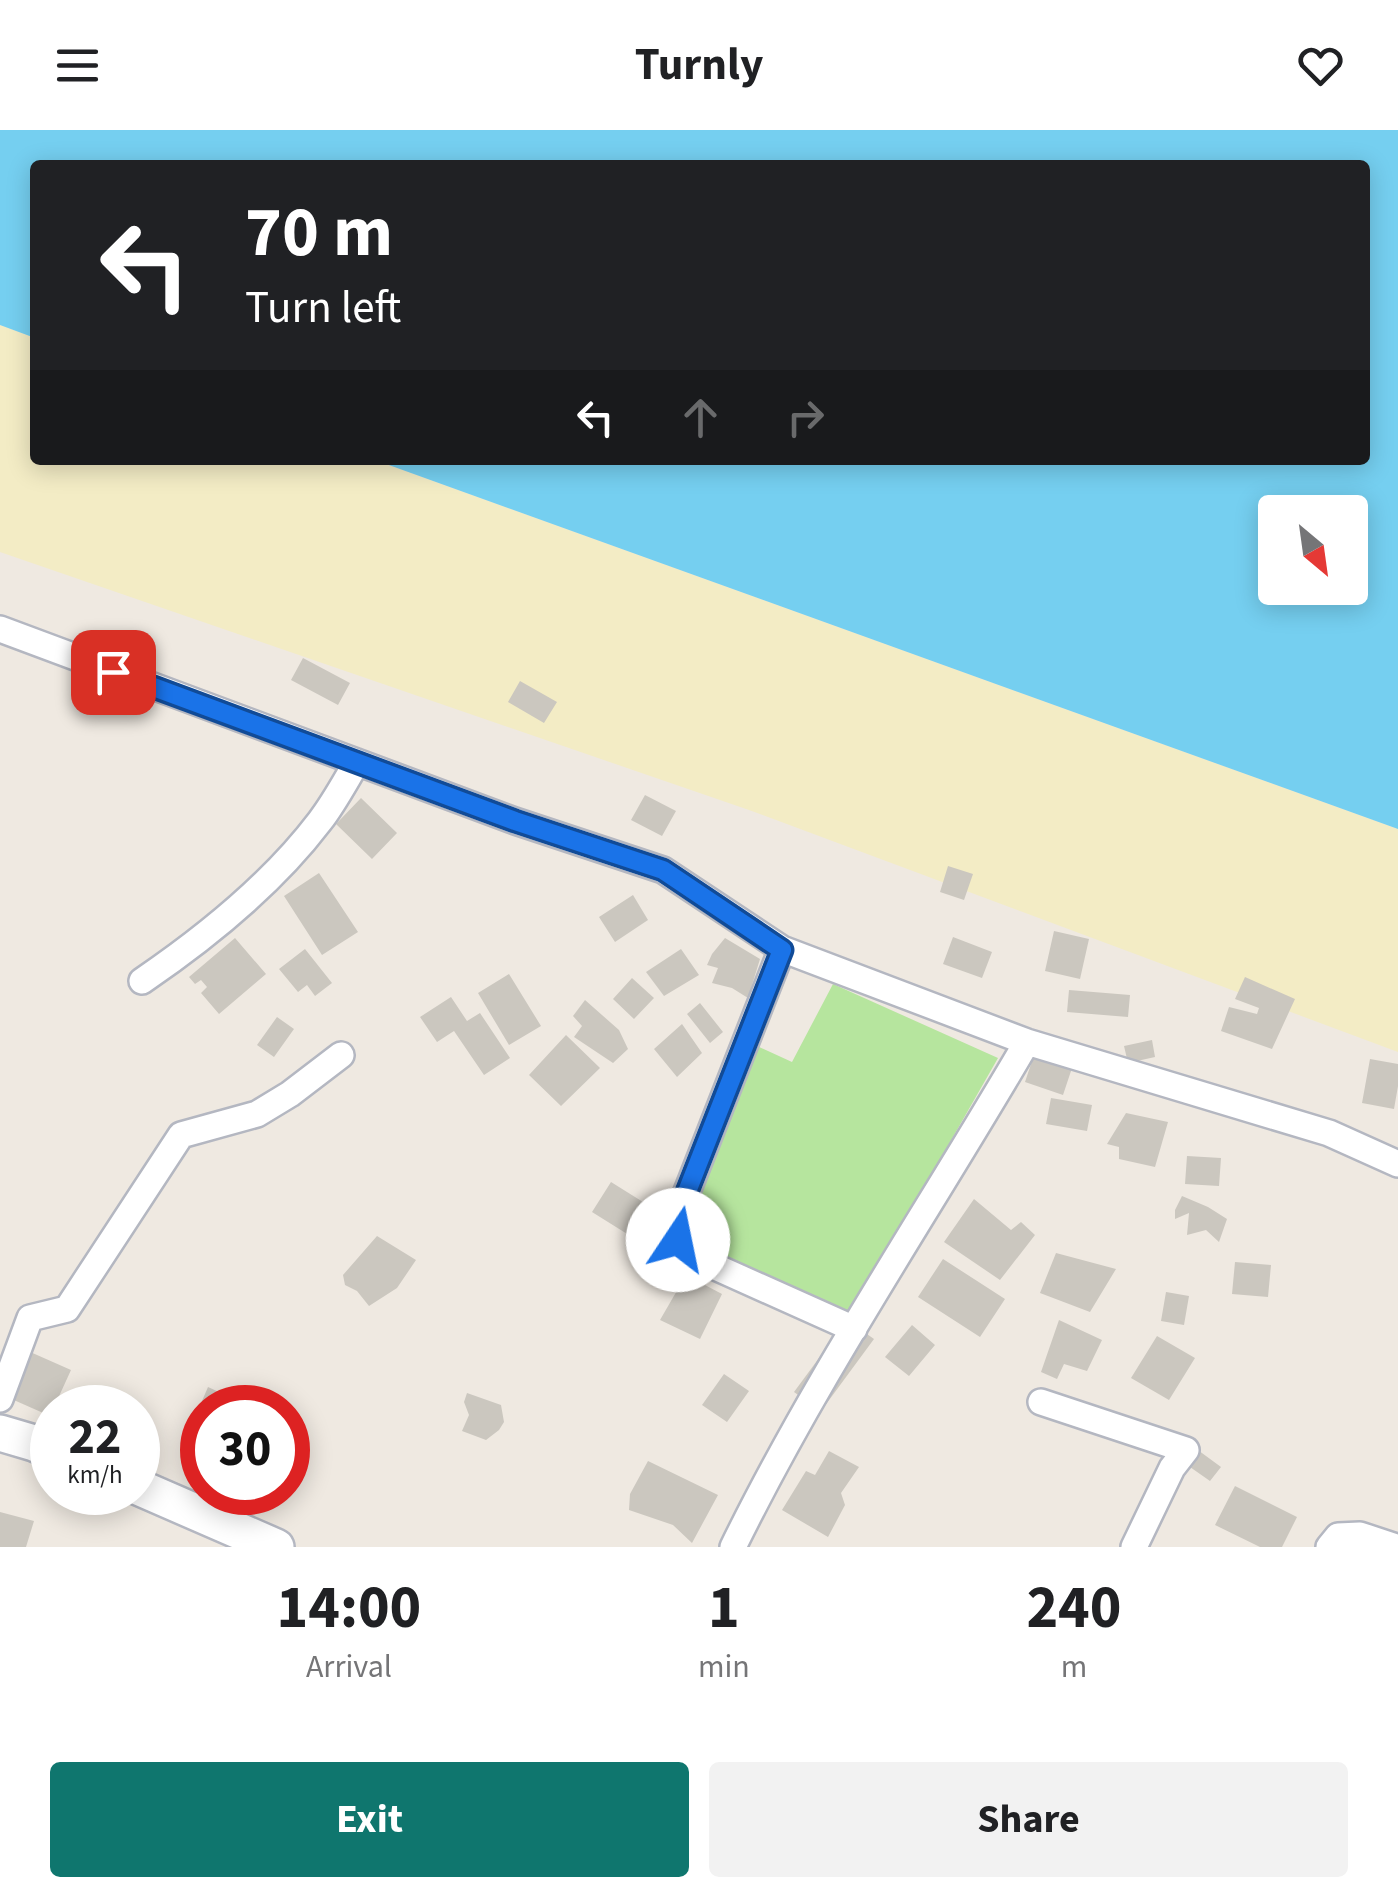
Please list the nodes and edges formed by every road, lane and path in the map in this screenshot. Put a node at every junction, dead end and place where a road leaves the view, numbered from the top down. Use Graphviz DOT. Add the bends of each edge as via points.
graph roads {
  1 [pos="3,637"];
  2 [pos="357,762"];
  3 [pos="782,950"];
  4 [pos="142,981"];
  5 [pos="1027,1042"];
  6 [pos="341,1055"];
  7 [pos="1398,1164"];
  8 [pos="854,1329"];
  9 [pos="0,1398"];
  10 [pos="1041,1402"];
  11 [pos="0,1433"];
  12 [pos="30,1441"];
  13 [pos="160,1497"];
  14 [pos="276,1547"];
  15 [pos="733,1547"];
  16 [pos="1134,1547"];
  17 [pos="1329,1547"];
  18 [pos="1396,1547"];
  1 -- 2 [label="street"];
  2 -- 3 [label="street" via="663,870"];
  2 -- 4 [label="street" via="320,821 272,875"];
  3 -- 5 [label="street"];
  3 -- 8 [label="street" via="681,1207 678,1240 691,1256"];
  5 -- 7 [label="street" via="1328,1134"];
  5 -- 8 [label="street"];
  6 -- 9 [label="street" via="257,1114 181,1134 67,1310 30,1318"];
  8 -- 15 [label="street"];
  10 -- 16 [label="street" via="1186,1450"];
  11 -- 12 [label="main road"];
  13 -- 14 [label="main road"];
  17 -- 18 [label="street" via="1338,1536 1360,1534"];
}
